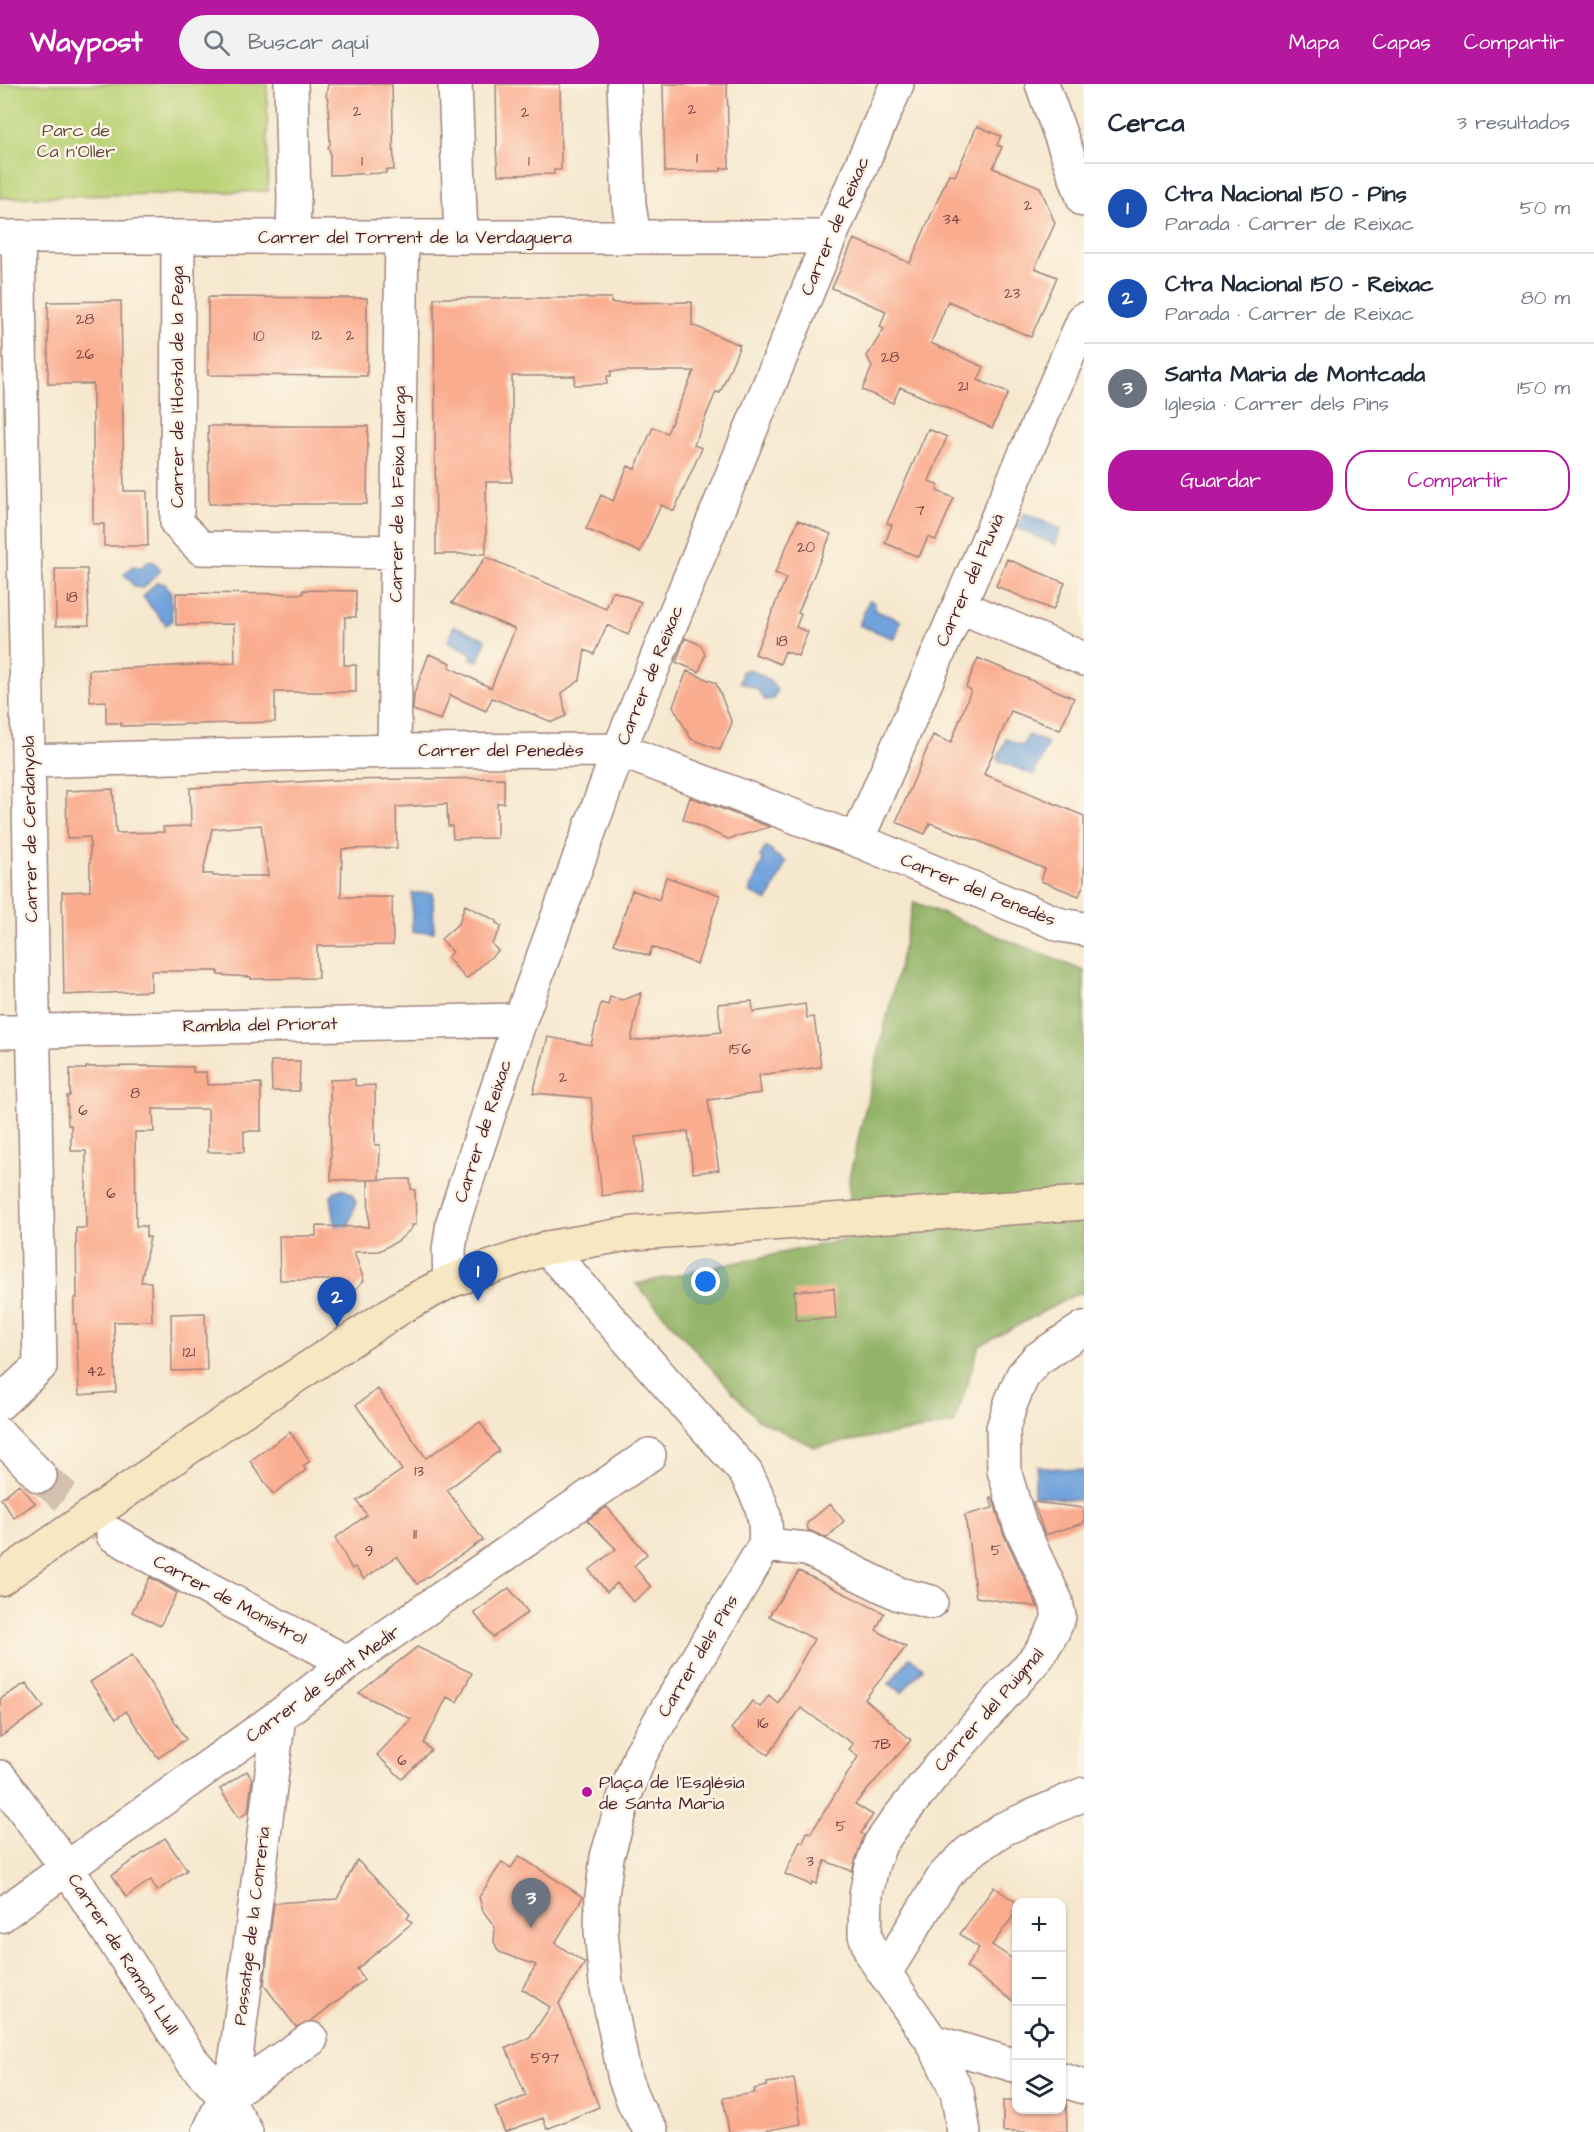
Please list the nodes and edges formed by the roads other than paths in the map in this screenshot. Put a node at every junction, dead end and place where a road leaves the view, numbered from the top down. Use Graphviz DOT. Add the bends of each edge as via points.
graph roads {
  1 [pos="291,84"];
  2 [pos="455,84"];
  3 [pos="624,84"];
  4 [pos="897,84"];
  5 [pos="1041,84"];
  6 [pos="1084,200"];
  7 [pos="9,237"];
  8 [pos="178,237"];
  9 [pos="294,237"];
  10 [pos="402,237"];
  11 [pos="461,237"];
  12 [pos="634,237"];
  13 [pos="830,237"];
  14 [pos="1084,319"];
  15 [pos="397,552"];
  16 [pos="959,606"];
  17 [pos="1084,659"];
  18 [pos="619,750"];
  19 [pos="394,751"];
  20 [pos="28,762"];
  21 [pos="857,840"];
  22 [pos="1084,929"];
  23 [pos="520,1020"];
  24 [pos="33,1030"];
  25 [pos="0,1032"];
  26 [pos="1084,1203"];
  27 [pos="547,1248"];
  28 [pos="450,1281"];
  29 [pos="1084,1328"];
  30 [pos="0,1403"];
  31 [pos="0,1435"];
  32 [pos="649,1455"];
  33 [pos="40,1476"];
  34 [pos="113,1535"];
  35 [pos="765,1545"];
  36 [pos="0,1579"];
  37 [pos="931,1602"];
  38 [pos="348,1663"];
  39 [pos="279,1716"];
  40 [pos="0,1777"];
  41 [pos="1084,1794"];
  42 [pos="67,1868"];
  43 [pos="0,1916"];
  44 [pos="885,1971"];
  45 [pos="311,2039"];
  46 [pos="932,2041"];
  47 [pos="1012,2065"];
  48 [pos="1066,2081"];
  49 [pos="1084,2087"];
  50 [pos="225,2097"];
  51 [pos="209,2132"];
  52 [pos="246,2132"];
  53 [pos="652,2132"];
  54 [pos="964,2132"];
  1 -- 9 [label="street"];
  2 -- 11 [label="street"];
  3 -- 12 [label="street"];
  4 -- 13 [label="street, Carrer de Reixac"];
  5 -- 6 [label="street"];
  7 -- 8 [label="street, Carrer del Torrent de la Verdaguera"];
  7 -- 20 [label="street, Carrer de Cerdanyola"];
  8 -- 9 [label="street, Carrer del Torrent de la Verdaguera"];
  8 -- 15 [label="street, Carrer de l'Hostal de la Pega" via="177,523 201,548"];
  9 -- 10 [label="street, Carrer del Torrent de la Verdaguera"];
  10 -- 11 [label="street, Carrer del Torrent de la Verdaguera"];
  10 -- 15 [label="street, Carrer de la Feixa Llarga"];
  11 -- 12 [label="street, Carrer del Torrent de la Verdaguera"];
  12 -- 13 [label="street, Carrer del Torrent de la Verdaguera"];
  13 -- 18 [label="street, Carrer de Reixac"];
  14 -- 16 [label="street, Carrer del Fluvià"];
  15 -- 19 [label="street, Carrer de la Feixa Llarga"];
  16 -- 17 [label="street"];
  16 -- 21 [label="street, Carrer del Fluvià"];
  18 -- 19 [label="street, Carrer del Penedès"];
  18 -- 21 [label="street, Carrer del Penedès"];
  18 -- 23 [label="street, Carrer de Reixac"];
  19 -- 20 [label="street, Carrer del Penedès"];
  20 -- 24 [label="street, Carrer de Cerdanyola"];
  21 -- 22 [label="street, Carrer del Penedès" via="1061,925"];
  23 -- 24 [label="street, Rambla del Priorat"];
  23 -- 28 [label="street, Carrer de Reixac" via="453,1222"];
  24 -- 25 [label="street, Rambla del Priorat"];
  24 -- 30 [label="street, Carrer de Cerdanyola" via="40,1366"];
  26 -- 27 [label="main road" via="634,1233"];
  27 -- 28 [label="main road"];
  27 -- 35 [label="street, Carrer dels Pins" via="746,1473 765,1511"];
  28 -- 36 [label="main road" via="394,1311 221,1425"];
  29 -- 44 [label="street, Carrer del Puigmal" via="1037,1359 1023,1375 1003,1428 1004,1470 1020,1524 1056,1601 1059,1617 1039,1655 932,1776 880,1844 866,1894 865,1935 872,1955"];
  31 -- 33 [label="street"];
  32 -- 38 [label="street, Carrer de Sant Medir"];
  34 -- 38 [label="street, Carrer de Monistrol"];
  35 -- 37 [label="street" via="807,1549 899,1594"];
  35 -- 53 [label="street, Carrer dels Pins" via="641,1753 607,1857 601,1931 606,1983 624,2079"];
  38 -- 39 [label="street, Carrer de Sant Medir"];
  39 -- 42 [label="street, Carrer de Sant Medir"];
  39 -- 50 [label="street, Passatge de la Conreria" via="236,2057"];
  40 -- 42 [label="street, Carrer de Ramon Llull"];
  41 -- 44 [label="street" via="1003,1829 969,1852 945,1875"];
  42 -- 43 [label="street, Carrer de Sant Medir"];
  42 -- 50 [label="street, Carrer de Ramon Llull" via="193,2062"];
  44 -- 46 [label="street"];
  45 -- 50 [label="street"];
  46 -- 47 [label="street"];
  46 -- 54 [label="street" via="957,2092"];
  48 -- 49 [label="street"];
  50 -- 51 [label="street, Passatge de la Conreria"];
  50 -- 52 [label="street, Carrer de Ramon Llull"];
}
